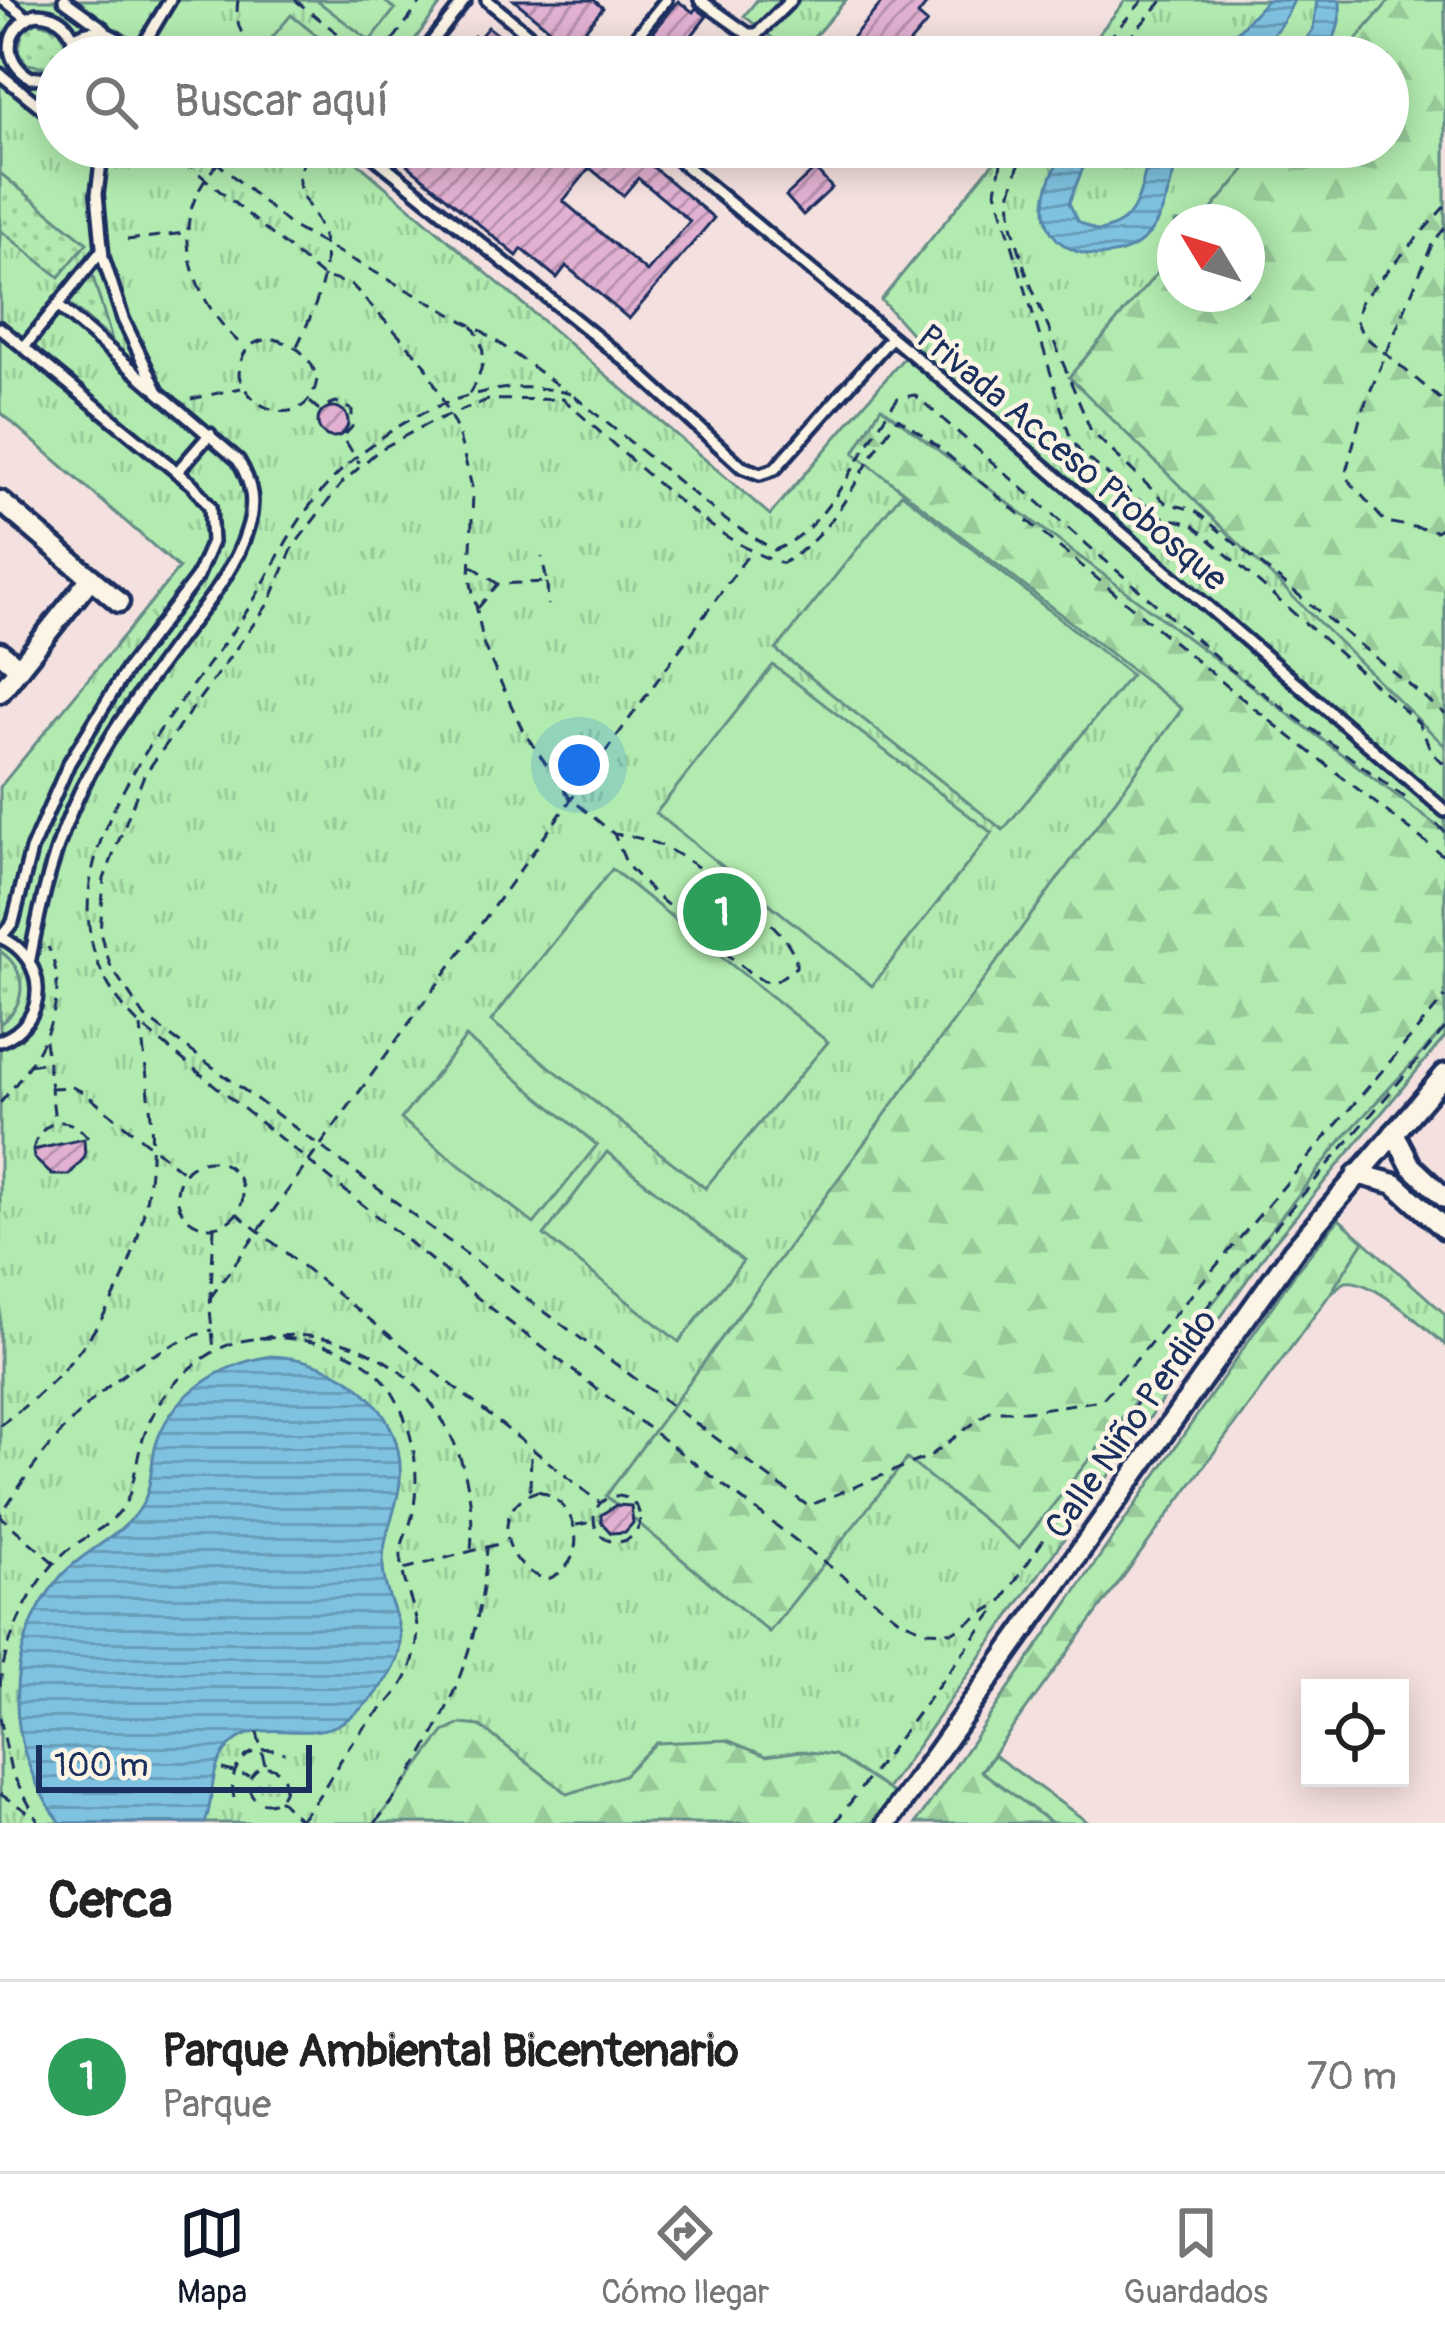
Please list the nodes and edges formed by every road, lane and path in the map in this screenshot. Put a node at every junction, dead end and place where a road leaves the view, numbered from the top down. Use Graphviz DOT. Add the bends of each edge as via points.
graph roads {
  1 [pos="4,0"];
  2 [pos="45,0"];
  3 [pos="64,0"];
  4 [pos="170,0"];
  5 [pos="295,0"];
  6 [pos="423,0"];
  7 [pos="464,0"];
  8 [pos="487,0"];
  9 [pos="666,0"];
  10 [pos="700,0"];
  11 [pos="791,0"];
  12 [pos="1143,0"];
  13 [pos="1162,0"];
  14 [pos="239,2"];
  15 [pos="32,16"];
  16 [pos="1,27"];
  17 [pos="11,35"];
  18 [pos="112,35"];
  19 [pos="72,36"];
  20 [pos="79,36"];
  21 [pos="148,36"];
  22 [pos="242,36"];
  23 [pos="341,36"];
  24 [pos="396,36"];
  25 [pos="436,36"];
  26 [pos="531,36"];
  27 [pos="637,36"];
  28 [pos="1112,36"];
  29 [pos="1130,36"];
  30 [pos="10,56"];
  31 [pos="0,70"];
  32 [pos="36,78"];
  33 [pos="36,103"];
  34 [pos="101,168"];
  35 [pos="192,168"];
  36 [pos="216,168"];
  37 [pos="224,168"];
  38 [pos="302,168"];
  39 [pos="388,168"];
  40 [pos="688,168"];
  41 [pos="1000,168"];
  42 [pos="1018,168"];
  43 [pos="206,180"];
  44 [pos="1445,206"];
  45 [pos="1445,228"];
  46 [pos="189,232"];
  47 [pos="128,240"];
  48 [pos="323,246"];
  49 [pos="102,250"];
  50 [pos="322,276"];
  51 [pos="58,306"];
  52 [pos="471,326"];
  53 [pos="0,328"];
  54 [pos="892,338"];
  55 [pos="24,347"];
  56 [pos="297,347"];
  57 [pos="246,349"];
  58 [pos="242,387"];
  59 [pos="158,392"];
  60 [pos="571,394"];
  61 [pos="468,395"];
  62 [pos="309,401"];
  63 [pos="172,403"];
  64 [pos="1445,403"];
  65 [pos="445,405"];
  66 [pos="450,415"];
  67 [pos="210,434"];
  68 [pos="356,458"];
  69 [pos="361,465"];
  70 [pos="177,472"];
  71 [pos="0,501"];
  72 [pos="1445,526"];
  73 [pos="751,551"];
  74 [pos="542,557"];
  75 [pos="470,565"];
  76 [pos="91,578"];
  77 [pos="547,581"];
  78 [pos="498,584"];
  79 [pos="119,602"];
  80 [pos="548,605"];
  81 [pos="477,610"];
  82 [pos="0,652"];
  83 [pos="19,668"];
  84 [pos="0,692"];
  85 [pos="1445,714"];
  86 [pos="1445,764"];
  87 [pos="570,798"];
  88 [pos="1410,801"];
  89 [pos="1445,811"];
  90 [pos="1428,814"];
  91 [pos="1445,832"];
  92 [pos="614,834"];
  93 [pos="1445,857"];
  94 [pos="1,937"];
  95 [pos="30,958"];
  96 [pos="1445,997"];
  97 [pos="140,1025"];
  98 [pos="1445,1028"];
  99 [pos="44,1035"];
  100 [pos="4,1039"];
  101 [pos="0,1051"];
  102 [pos="48,1062"];
  103 [pos="28,1066"];
  104 [pos="1445,1074"];
  105 [pos="51,1088"];
  106 [pos="0,1090"];
  107 [pos="0,1103"];
  108 [pos="55,1121"];
  109 [pos="1394,1133"];
  110 [pos="84,1139"];
  111 [pos="320,1144"];
  112 [pos="151,1146"];
  113 [pos="33,1150"];
  114 [pos="309,1161"];
  115 [pos="184,1174"];
  116 [pos="1357,1174"];
  117 [pos="1427,1181"];
  118 [pos="1445,1198"];
  119 [pos="1412,1199"];
  120 [pos="236,1213"];
  121 [pos="214,1226"];
  122 [pos="1445,1229"];
  123 [pos="259,1231"];
  124 [pos="211,1298"];
  125 [pos="212,1330"];
  126 [pos="238,1341"];
  127 [pos="214,1352"];
  128 [pos="0,1425"];
  129 [pos="530,1448"];
  130 [pos="530,1492"];
  131 [pos="599,1503"];
  132 [pos="8,1522"];
  133 [pos="594,1522"];
  134 [pos="574,1526"];
  135 [pos="0,1532"];
  136 [pos="507,1542"];
  137 [pos="488,1547"];
  138 [pos="472,1551"];
  139 [pos="56,1564"];
  140 [pos="403,1569"];
  141 [pos="1000,1602"];
  142 [pos="0,1686"];
  143 [pos="0,1717"];
  144 [pos="257,1732"];
  145 [pos="1,1735"];
  146 [pos="261,1749"];
  147 [pos="285,1753"];
  148 [pos="265,1767"];
  149 [pos="222,1769"];
  150 [pos="233,1772"];
  151 [pos="251,1777"];
  152 [pos="0,1794"];
  153 [pos="233,1798"];
  154 [pos="279,1798"];
  155 [pos="37,1820"];
  156 [pos="299,1822"];
  157 [pos="375,1823"];
  158 [pos="835,1823"];
  159 [pos="887,1823"];
  1 -- 15 [label="lane"];
  2 -- 15 [label="lane"];
  3 -- 18 [label="lane"];
  4 -- 21 [label="lane"];
  5 -- 23 [label="path"];
  6 -- 24 [label="path"];
  7 -- 25 [label="lane"];
  8 -- 26 [label="lane"];
  9 -- 27 [label="lane"];
  10 -- 11 [label="lane" via="740,31 757,34"];
  12 -- 28 [label="path"];
  13 -- 29 [label="path"];
  14 -- 22 [label="path"];
  15 -- 17 [label="lane"];
  15 -- 19 [label="lane" via="58,18"];
  16 -- 17 [label="lane"];
  17 -- 30 [label="lane"];
  18 -- 20 [label="lane"];
  30 -- 31 [label="lane"];
  30 -- 32 [label="lane"];
  31 -- 33 [label="lane"];
  34 -- 49 [label="lane"];
  35 -- 43 [label="path"];
  36 -- 43 [label="path"];
  37 -- 48 [label="path"];
  38 -- 48 [label="path" via="298,187"];
  39 -- 54 [label="lane" via="626,361 742,467 760,474 775,469"];
  40 -- 54 [label="lane, Privada Acceso Probosque"];
  41 -- 86 [label="path" via="996,190 1080,452 1159,516 1192,524 1419,722"];
  42 -- 85 [label="path" via="1012,225 1091,431 1166,503 1194,509"];
  43 -- 46 [label="path"];
  43 -- 50 [label="path"];
  44 -- 64 [label="path" via="1360,301 1355,319 1362,334"];
  45 -- 72 [label="path" via="1362,411 1345,476 1385,522"];
  46 -- 47 [label="path"];
  46 -- 57 [label="path" via="196,281"];
  48 -- 50 [label="path"];
  48 -- 52 [label="path"];
  49 -- 51 [label="lane"];
  49 -- 59 [label="lane"];
  50 -- 56 [label="path"];
  50 -- 65 [label="path" via="352,285 425,364"];
  51 -- 55 [label="lane"];
  51 -- 59 [label="lane"];
  52 -- 60 [label="path"];
  52 -- 61 [label="path" via="485,356"];
  53 -- 55 [label="lane"];
  54 -- 89 [label="lane, Privada Acceso Probosque"];
  55 -- 70 [label="lane"];
  56 -- 57 [label="path" via="267,338"];
  56 -- 62 [label="path" via="314,368"];
  57 -- 58 [label="path"];
  58 -- 62 [label="path" via="275,413"];
  58 -- 63 [label="path"];
  59 -- 63 [label="lane"];
  60 -- 61 [label="path" via="525,386"];
  60 -- 88 [label="path" via="774,550 812,522 898,398 915,395 1228,668"];
  61 -- 65 [label="path"];
  62 -- 68 [label="path" via="352,410 343,437"];
  63 -- 67 [label="lane"];
  65 -- 66 [label="path"];
  65 -- 68 [label="path"];
  66 -- 69 [label="path"];
  66 -- 73 [label="path" via="488,400 563,399"];
  66 -- 75 [label="path" via="472,491"];
  67 -- 70 [label="lane"];
  67 -- 95 [label="lane" via="247,475 249,527 219,586 121,720 80,792 50,866"];
  68 -- 69 [label="path"];
  68 -- 97 [label="path" via="283,543 255,600 135,767 99,845 89,881 94,953 115,1000"];
  69 -- 111 [label="path" via="293,547 268,603 144,775 104,879 100,933 124,991 145,1017"];
  70 -- 94 [label="lane" via="203,495 212,542 197,577 77,747"];
  71 -- 76 [label="street"];
  73 -- 87 [label="path"];
  73 -- 93 [label="path" via="783,562 808,548 898,418"];
  74 -- 77 [label="path"];
  75 -- 78 [label="path"];
  75 -- 81 [label="path"];
  76 -- 79 [label="street"];
  76 -- 83 [label="street"];
  77 -- 78 [label="path"];
  77 -- 80 [label="path"];
  78 -- 81 [label="path"];
  81 -- 87 [label="path" via="484,646 523,731"];
  82 -- 83 [label="street"];
  83 -- 84 [label="street"];
  87 -- 92 [label="path"];
  87 -- 111 [label="path"];
  90 -- 91 [label="path"];
  92 -- 92 [label="path" via="627,865 654,894 749,973 775,982 796,967 792,945 749,904 667,848"];
  94 -- 95 [label="lane"];
  95 -- 100 [label="lane" via="34,1012"];
  96 -- 111 [label="path" via="1102,1400 990,1411 929,1456 808,1506"];
  97 -- 112 [label="path"];
  97 -- 114 [label="path"];
  98 -- 141 [label="path" via="1184,1334"];
  99 -- 102 [label="path"];
  100 -- 101 [label="lane"];
  102 -- 103 [label="path"];
  102 -- 105 [label="path"];
  104 -- 109 [label="street, Calle Niño Perdido"];
  105 -- 108 [label="path"];
  105 -- 112 [label="path" via="83,1092"];
  106 -- 107 [label="path" via="7,1095"];
  108 -- 110 [label="path" via="75,1124"];
  108 -- 113 [label="path"];
  109 -- 116 [label="street, Calle Niño Perdido"];
  109 -- 117 [label="street"];
  111 -- 114 [label="path"];
  112 -- 115 [label="path"];
  112 -- 128 [label="path" via="134,1252 100,1324 55,1383"];
  114 -- 123 [label="path"];
  114 -- 141 [label="path" via="899,1618 953,1632"];
  115 -- 120 [label="path" via="203,1162 225,1165 243,1192"];
  115 -- 121 [label="path" via="177,1193 183,1213"];
  116 -- 119 [label="street" via="1395,1184"];
  116 -- 159 [label="street, Calle Niño Perdido" via="1293,1251"];
  117 -- 118 [label="street"];
  117 -- 119 [label="street"];
  119 -- 122 [label="street"];
  120 -- 121 [label="path"];
  120 -- 123 [label="path"];
  121 -- 124 [label="path"];
  123 -- 124 [label="path"];
  123 -- 129 [label="path"];
  124 -- 125 [label="path"];
  125 -- 127 [label="path"];
  125 -- 132 [label="path" via="160,1352 90,1401 33,1463 0,1516"];
  126 -- 127 [label="path"];
  126 -- 138 [label="path" via="285,1334 356,1346 412,1383 465,1463"];
  126 -- 140 [label="path" via="314,1343 346,1353 392,1390 415,1458"];
  127 -- 139 [label="path" via="174,1383 151,1418 125,1505"];
  129 -- 130 [label="path"];
  129 -- 131 [label="path"];
  130 -- 134 [label="path" via="548,1493"];
  130 -- 136 [label="path" via="511,1512"];
  131 -- 133 [label="path"];
  131 -- 133 [label="path" via="629,1498 639,1526 616,1542"];
  132 -- 135 [label="path"];
  132 -- 139 [label="path"];
  133 -- 134 [label="path"];
  134 -- 136 [label="path" via="574,1556 548,1579 521,1567"];
  136 -- 137 [label="path"];
  137 -- 138 [label="path"];
  137 -- 157 [label="path" via="474,1634 454,1688 427,1750"];
  138 -- 140 [label="path"];
  139 -- 142 [label="path" via="16,1628"];
  140 -- 156 [label="path" via="420,1633 412,1663 399,1694 362,1729"];
  141 -- 158 [label="path"];
  143 -- 145 [label="path"];
  144 -- 146 [label="path"];
  145 -- 155 [label="path"];
  146 -- 147 [label="path"];
  146 -- 148 [label="path"];
  146 -- 150 [label="path"];
  148 -- 151 [label="path"];
  148 -- 154 [label="path" via="284,1778"];
  149 -- 150 [label="path"];
  150 -- 151 [label="path"];
  150 -- 153 [label="path"];
  151 -- 154 [label="path" via="256,1799"];
  152 -- 155 [label="path"];
  154 -- 156 [label="path"];
}
